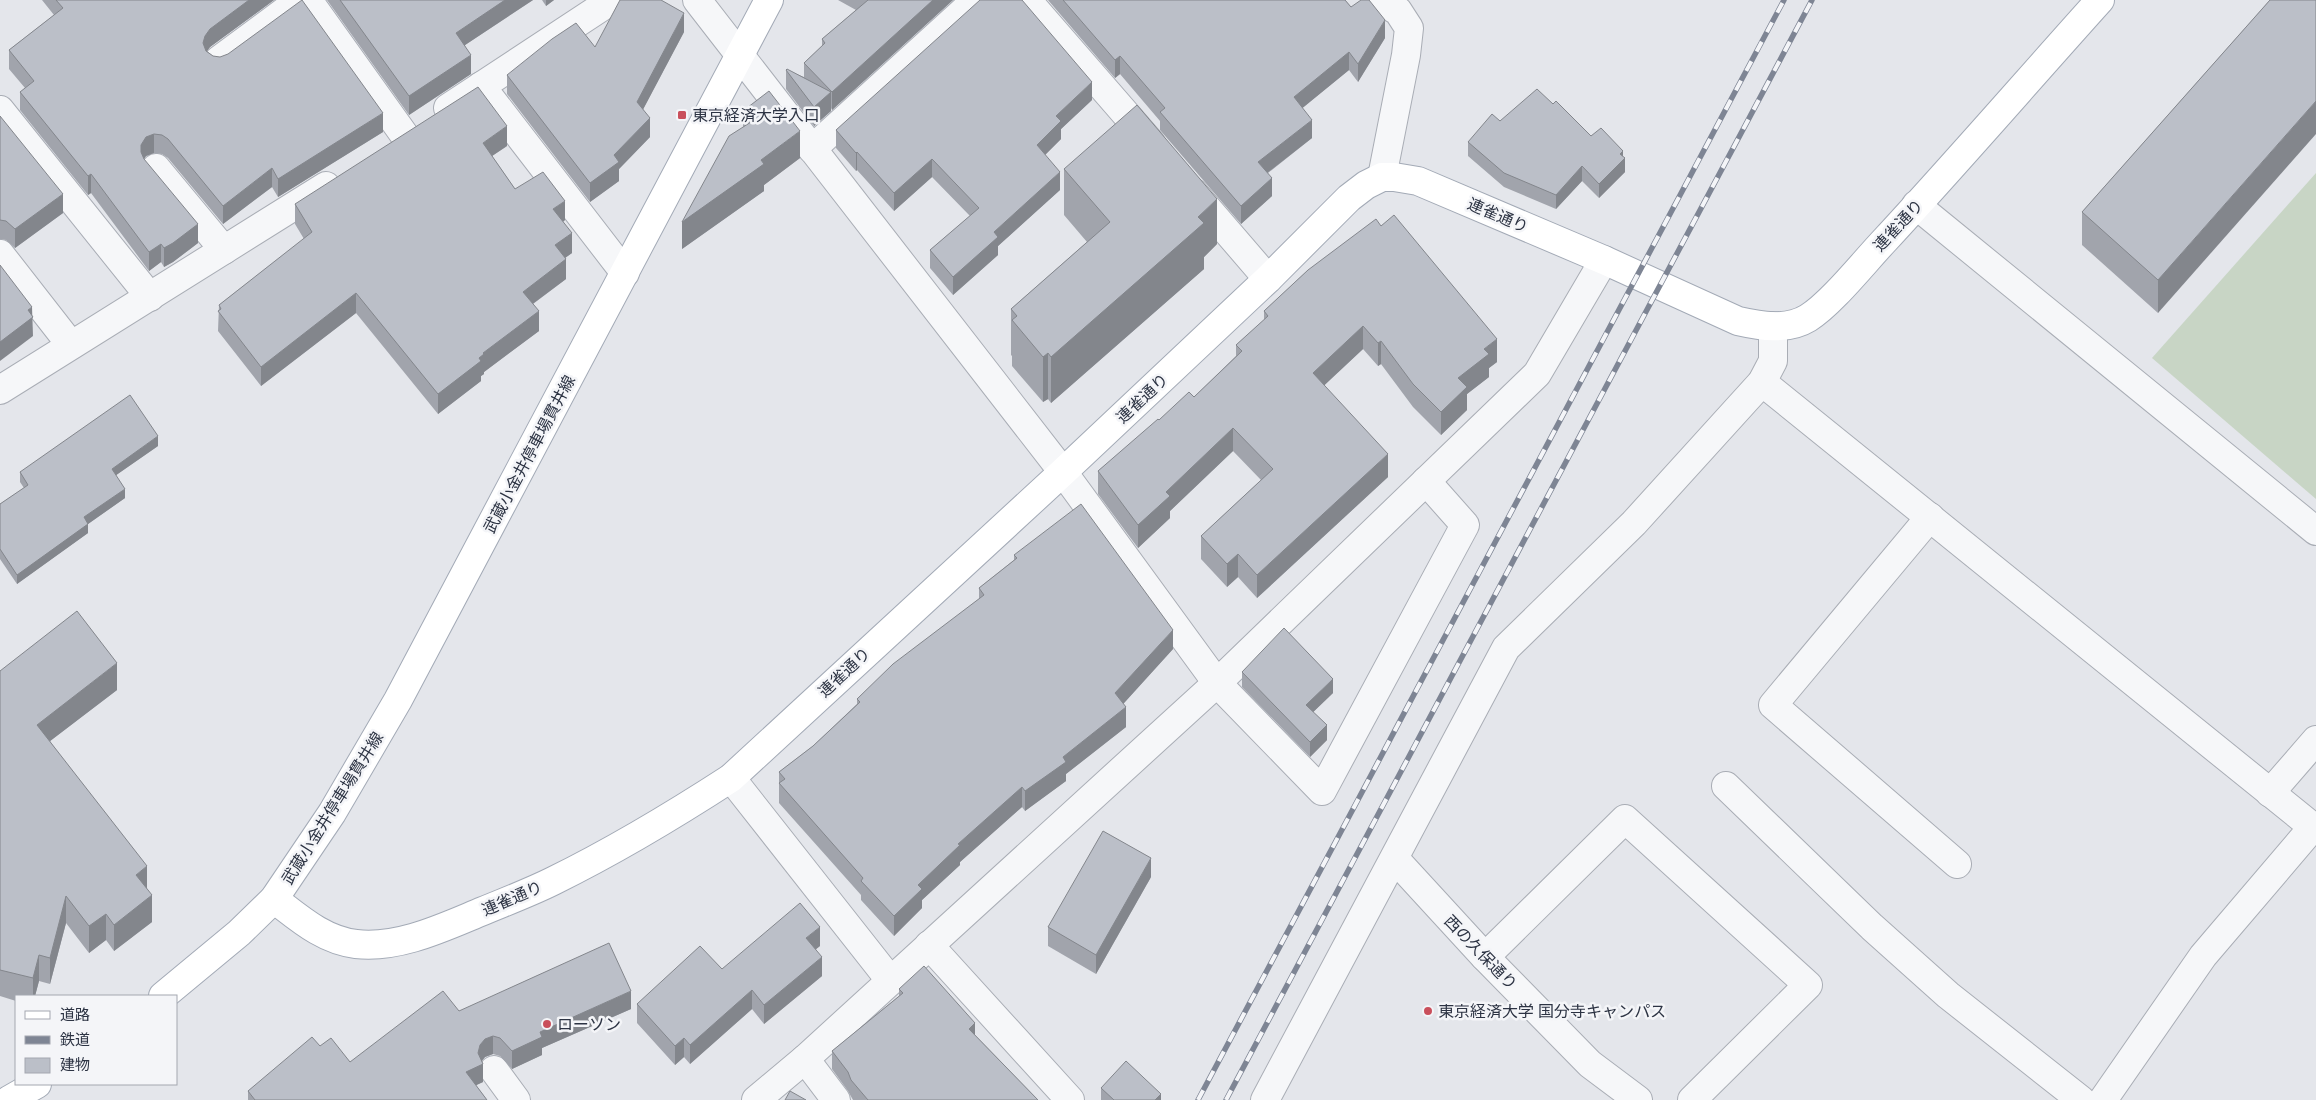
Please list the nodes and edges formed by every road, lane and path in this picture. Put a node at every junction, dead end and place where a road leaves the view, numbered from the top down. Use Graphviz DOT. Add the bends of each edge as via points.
graph roads {
  1 [pos="300,0"];
  2 [pos="308,0"];
  3 [pos="612,0"];
  4 [pos="698,0"];
  5 [pos="769,0"];
  6 [pos="976,0"];
  7 [pos="1027,0"];
  8 [pos="1378,0"];
  9 [pos="2100,0"];
  10 [pos="739,56"];
  11 [pos="219,60"];
  12 [pos="481,86"];
  13 [pos="0,110"];
  14 [pos="404,136"];
  15 [pos="812,149"];
  16 [pos="380,152"];
  17 [pos="156,168"];
  18 [pos="347,173"];
  19 [pos="1382,177"];
  20 [pos="1916,205"];
  21 [pos="224,250"];
  22 [pos="0,254"];
  23 [pos="1604,260"];
  24 [pos="625,273"];
  25 [pos="1268,279"];
  26 [pos="150,297"];
  27 [pos="1773,326"];
  28 [pos="71,345"];
  29 [pos="1762,382"];
  30 [pos="0,390"];
  31 [pos="1063,472"];
  32 [pos="1426,481"];
  33 [pos="1930,517"];
  34 [pos="2316,531"];
  35 [pos="1217,683"];
  36 [pos="2316,740"];
  37 [pos="731,778"];
  38 [pos="1726,786"];
  39 [pos="2270,793"];
  40 [pos="2314,828"];
  41 [pos="1395,859"];
  42 [pos="1957,864"];
  43 [pos="274,900"];
  44 [pos="929,945"];
  45 [pos="1485,957"];
  46 [pos="890,980"];
  47 [pos="164,995"];
  48 [pos="805,1059"];
  49 [pos="494,1070"];
  50 [pos="35,1085"];
  51 [pos="9,1100"];
  52 [pos="516,1100"];
  53 [pos="756,1100"];
  54 [pos="836,1100"];
  55 [pos="1070,1100"];
  56 [pos="1265,1100"];
  57 [pos="1638,1100"];
  58 [pos="1692,1100"];
  59 [pos="2081,1100"];
  60 [pos="2103,1100"];
  1 -- 11 [label="street"];
  2 -- 14 [label="street"];
  3 -- 12 [label="street"];
  4 -- 10 [label="street"];
  5 -- 10 [label="main road, 武蔵小金井停車場貫井線"];
  6 -- 15 [label="street"];
  7 -- 25 [label="street"];
  8 -- 19 [label="street" via="1398,10 1408,28 1406,55"];
  9 -- 20 [label="main road, 連雀通り"];
  10 -- 15 [label="street"];
  10 -- 24 [label="main road, 武蔵小金井停車場貫井線"];
  12 -- 14 [label="street"];
  12 -- 24 [label="street"];
  13 -- 26 [label="street"];
  14 -- 16 [label="street"];
  15 -- 31 [label="street"];
  17 -- 21 [label="street"];
  18 -- 21 [label="street"];
  19 -- 23 [label="main road, 連雀通り" via="1418,181"];
  19 -- 25 [label="main road, 連雀通り" via="1349,198"];
  20 -- 27 [label="main road, 連雀通り" via="1814,314 1795,324"];
  20 -- 34 [label="street"];
  21 -- 26 [label="street"];
  22 -- 28 [label="street"];
  23 -- 27 [label="main road, 連雀通り" via="1738,321"];
  23 -- 32 [label="street" via="1537,374"];
  24 -- 43 [label="main road, 武蔵小金井停車場貫井線" via="398,700 332,813"];
  25 -- 31 [label="main road, 連雀通り"];
  26 -- 28 [label="street"];
  27 -- 29 [label="street" via="1773,360"];
  28 -- 30 [label="street"];
  29 -- 33 [label="street"];
  29 -- 41 [label="street" via="1634,522 1506,648"];
  31 -- 35 [label="street"];
  31 -- 37 [label="main road, 連雀通り"];
  32 -- 35 [label="street"];
  32 -- 35 [label="street" via="1465,525 1322,791"];
  33 -- 39 [label="street"];
  33 -- 42 [label="street" via="1773,705"];
  35 -- 44 [label="street"];
  36 -- 39 [label="street"];
  37 -- 43 [label="main road, 連雀通り" via="688,806 553,881 413,937 380,945 336,940 318,932"];
  37 -- 46 [label="street"];
  38 -- 59 [label="street" via="1872,927 1948,995"];
  39 -- 40 [label="street"];
  40 -- 60 [label="street" via="2203,956"];
  41 -- 45 [label="street, 西の久保通り"];
  41 -- 56 [label="street"];
  43 -- 47 [label="main road"];
  44 -- 46 [label="street"];
  44 -- 55 [label="street"];
  45 -- 57 [label="street, 西の久保通り" via="1590,1064"];
  45 -- 58 [label="street" via="1625,819 1808,985"];
  46 -- 48 [label="street"];
  48 -- 53 [label="street"];
  48 -- 54 [label="street"];
  49 -- 52 [label="street"];
  50 -- 51 [label="main road"];
}
